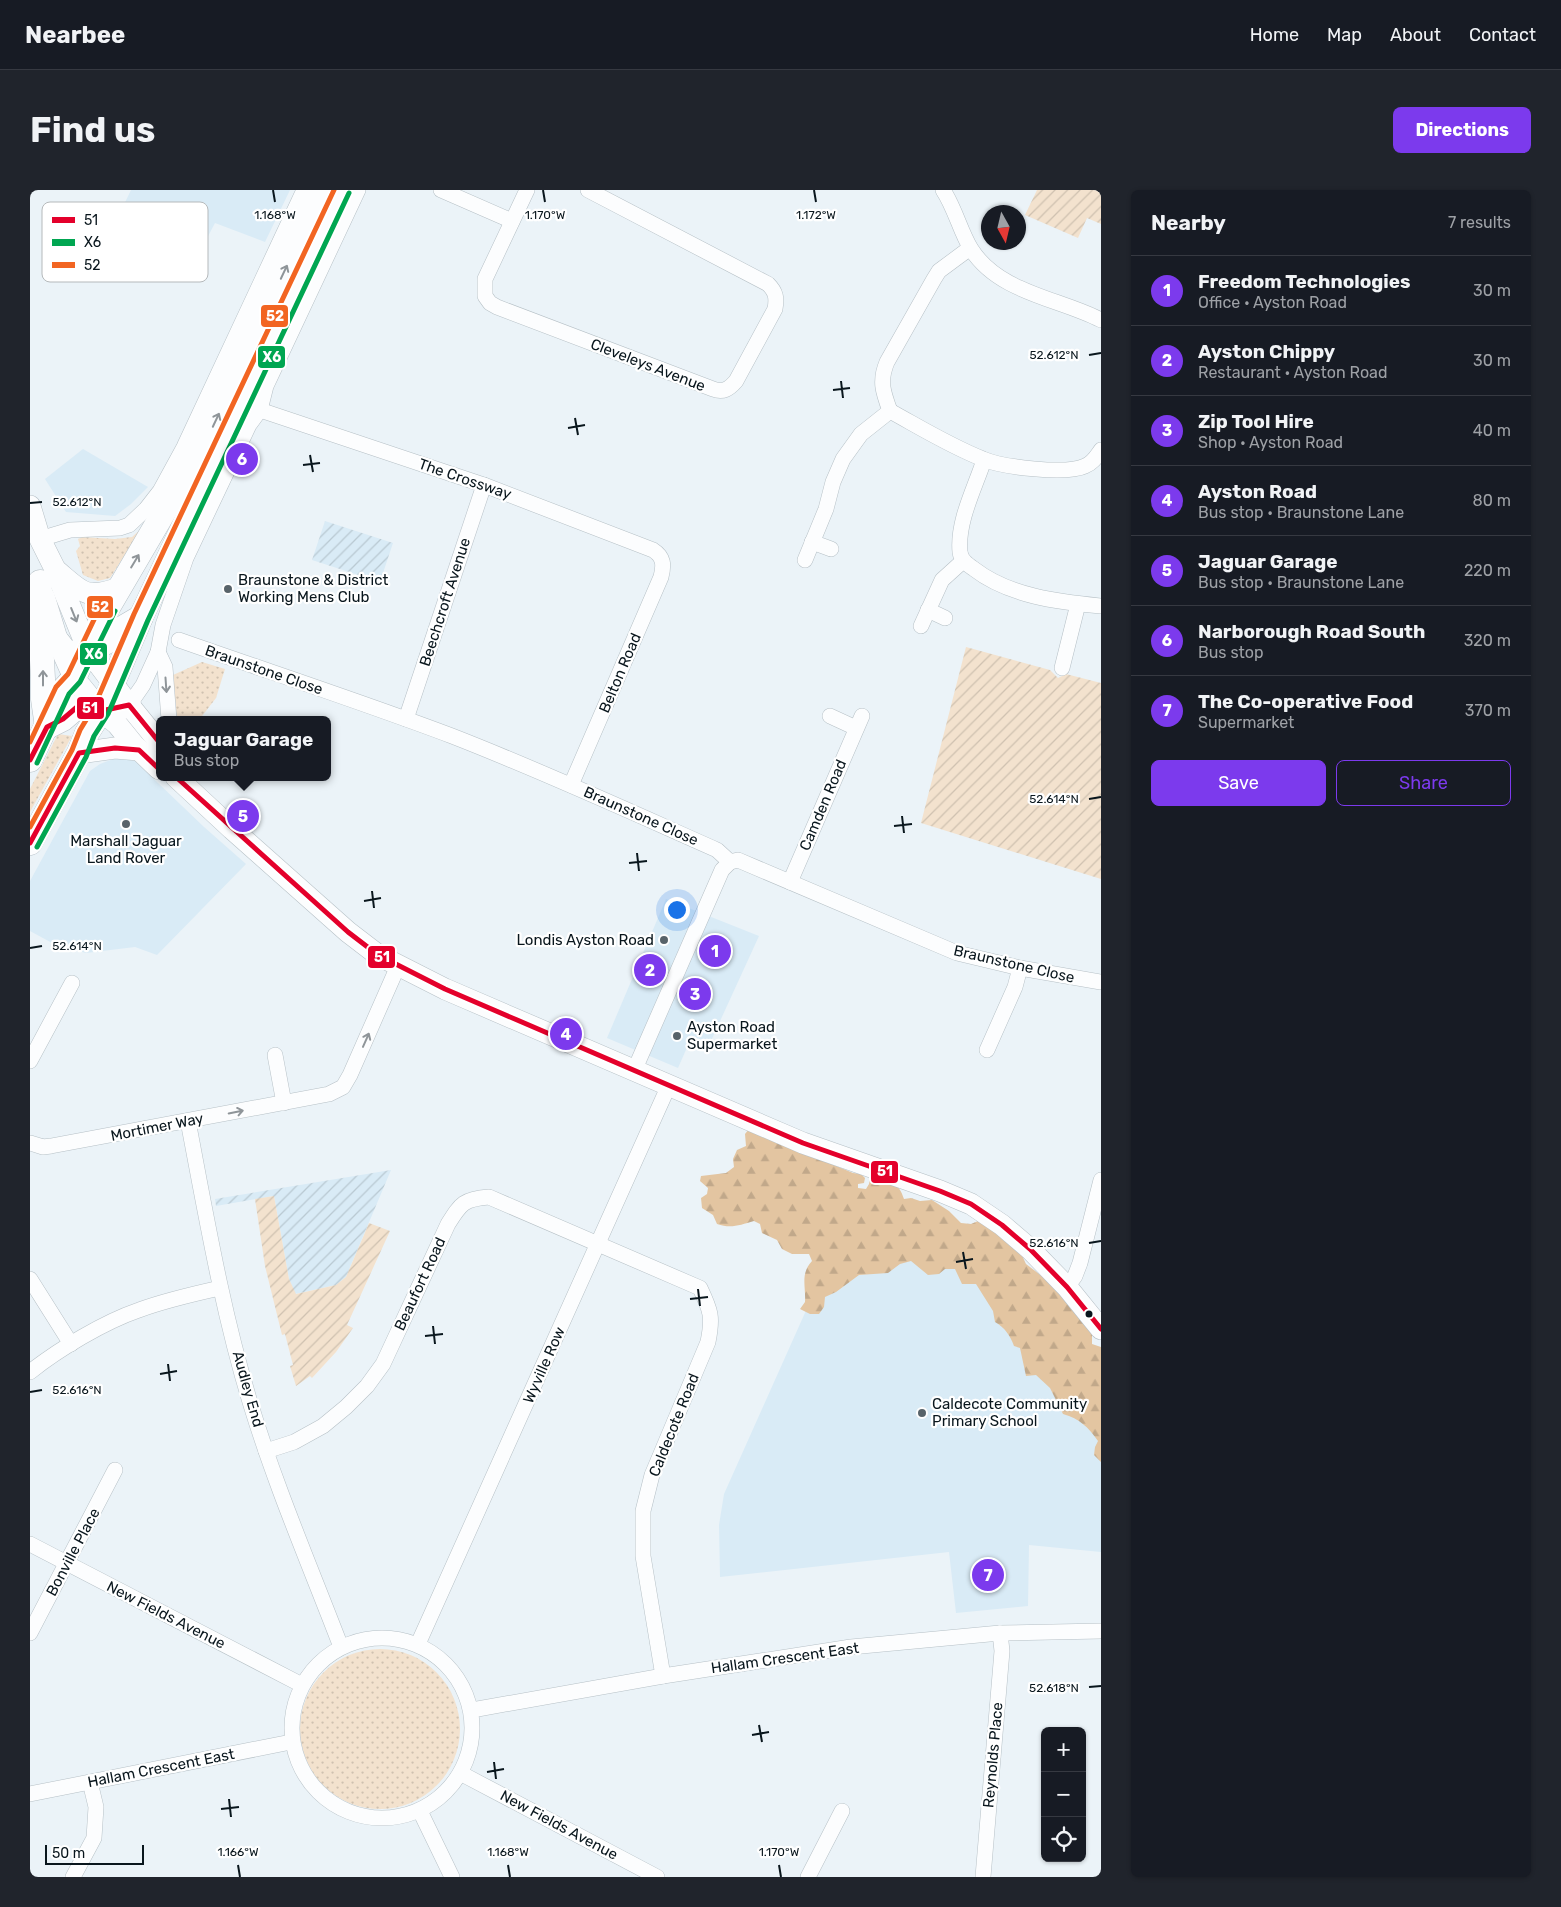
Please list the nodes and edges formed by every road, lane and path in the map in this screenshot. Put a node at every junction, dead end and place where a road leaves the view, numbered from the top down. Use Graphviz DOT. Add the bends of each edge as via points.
graph roads {
  1 [pos="304,190"];
  2 [pos="323,190"];
  3 [pos="342,190"];
  4 [pos="358,190"];
  5 [pos="440,190"];
  6 [pos="527,190"];
  7 [pos="588,190"];
  8 [pos="945,190"];
  9 [pos="512,221"];
  10 [pos="970,248"];
  11 [pos="1101,320"];
  12 [pos="260,410"];
  13 [pos="890,411"];
  14 [pos="1101,450"];
  15 [pos="984,460"];
  16 [pos="484,485"];
  17 [pos="30,506"];
  18 [pos="209,510"];
  19 [pos="40,539"];
  20 [pos="178,542"];
  21 [pos="812,542"];
  22 [pos="831,549"];
  23 [pos="663,560"];
  24 [pos="804,560"];
  25 [pos="963,560"];
  26 [pos="47,576"];
  27 [pos="119,588"];
  28 [pos="1078,604"];
  29 [pos="1101,606"];
  30 [pos="928,610"];
  31 [pos="141,617"];
  32 [pos="945,618"];
  33 [pos="922,626"];
  34 [pos="180,640"];
  35 [pos="58,642"];
  36 [pos="88,650"];
  37 [pos="158,652"];
  38 [pos="1062,668"];
  39 [pos="74,678"];
  40 [pos="114,685"];
  41 [pos="116,713"];
  42 [pos="169,716"];
  43 [pos="830,716"];
  44 [pos="406,719"];
  45 [pos="47,727"];
  46 [pos="156,740"];
  47 [pos="139,750"];
  48 [pos="79,753"];
  49 [pos="30,760"];
  50 [pos="156,766"];
  51 [pos="180,781"];
  52 [pos="572,785"];
  53 [pos="30,842"];
  54 [pos="730,862"];
  55 [pos="790,882"];
  56 [pos="398,966"];
  57 [pos="1020,968"];
  58 [pos="1101,982"];
  59 [pos="72,983"];
  60 [pos="987,1050"];
  61 [pos="275,1055"];
  62 [pos="30,1061"];
  63 [pos="634,1070"];
  64 [pos="669,1085"];
  65 [pos="284,1103"];
  66 [pos="188,1121"];
  67 [pos="30,1143"];
  68 [pos="1101,1180"];
  69 [pos="598,1243"];
  70 [pos="30,1279"];
  71 [pos="1067,1286"];
  72 [pos="220,1288"];
  73 [pos="1101,1329"];
  74 [pos="72,1344"];
  75 [pos="30,1372"];
  76 [pos="266,1451"];
  77 [pos="115,1470"];
  78 [pos="30,1544"];
  79 [pos="66,1564"];
  80 [pos="1101,1631"];
  81 [pos="1000,1633"];
  82 [pos="30,1634"];
  83 [pos="418,1644"];
  84 [pos="342,1647"];
  85 [pos="663,1676"];
  86 [pos="302,1685"];
  87 [pos="472,1710"];
  88 [pos="292,1742"];
  89 [pos="462,1774"];
  90 [pos="90,1782"];
  91 [pos="30,1794"];
  92 [pos="420,1811"];
  93 [pos="842,1811"];
  94 [pos="73,1877"];
  95 [pos="452,1877"];
  96 [pos="657,1877"];
  97 [pos="808,1877"];
  98 [pos="983,1877"];
  1 -- 19 [label="street" via="184,447 160,491 129,525 70,530"];
  27 -- 2 [label="main road, one-way" via="206,440"];
  3 -- 20 [label="main road"];
  4 -- 12 [label="street" via="266,386"];
  5 -- 9 [label="street"];
  6 -- 9 [label="street, Cleveleys Avenue"];
  7 -- 9 [label="street, Cleveleys Avenue" via="773,289 777,301 775,309 731,386 719,391 713,389 490,303 485,296 485,279"];
  8 -- 10 [label="street"];
  10 -- 11 [label="street" via="995,274 1031,294"];
  10 -- 13 [label="street" via="939,271 887,362 882,374"];
  12 -- 16 [label="street, The Crossway"];
  12 -- 18 [label="street" via="249,425"];
  13 -- 15 [label="street"];
  13 -- 21 [label="street" via="861,434 842,459"];
  14 -- 15 [label="street" via="1093,461 1076,469 1036,469"];
  15 -- 25 [label="street" via="963,521 960,539"];
  16 -- 23 [label="street, The Crossway" via="654,550"];
  16 -- 44 [label="street, Beechcroft Avenue"];
  17 -- 19 [label="street"];
  18 -- 20 [label="street"];
  18 -- 37 [label="street" via="178,580"];
  19 -- 26 [label="street"];
  20 -- 31 [label="main road"];
  21 -- 22 [label="street"];
  21 -- 24 [label="street"];
  23 -- 52 [label="street, Belton Road" via="661,576"];
  25 -- 28 [label="street" via="985,578 1012,589"];
  25 -- 30 [label="street" via="942,580"];
  26 -- 27 [label="street" via="82,592 99,595"];
  26 -- 35 [label="street"];
  26 -- 36 [label="street, one-way"];
  45 -- 26 [label="main road, one-way" via="39,603"];
  27 -- 36 [label="main road"];
  28 -- 29 [label="street"];
  28 -- 38 [label="street"];
  30 -- 32 [label="street"];
  30 -- 33 [label="street"];
  31 -- 36 [label="main road" via="117,631 105,643"];
  31 -- 40 [label="main road"];
  34 -- 44 [label="street, Braunstone Close"];
  35 -- 36 [label="main road" via="71,653"];
  35 -- 39 [label="street"];
  36 -- 39 [label="main road"];
  36 -- 40 [label="street"];
  37 -- 41 [label="street" via="142,685"];
  37 -- 42 [label="street, one-way" via="164,666"];
  39 -- 41 [label="street"];
  39 -- 45 [label="main road" via="63,690"];
  40 -- 41 [label="main road"];
  41 -- 45 [label="main road" via="81,706"];
  41 -- 46 [label="street"];
  41 -- 47 [label="street"];
  41 -- 48 [label="main road" via="87,733"];
  43 -- 55 [label="street, Camden Road" via="859,722"];
  44 -- 52 [label="street, Braunstone Close"];
  45 -- 49 [label="main road"];
  47 -- 48 [label="street" via="116,748"];
  47 -- 50 [label="street"];
  48 -- 53 [label="main road"];
  51 -- 56 [label="street" via="348,932"];
  52 -- 54 [label="street, Braunstone Close" via="717,850"];
  54 -- 55 [label="street, Braunstone Close" via="738,860"];
  54 -- 63 [label="street" via="722,870"];
  55 -- 57 [label="street, Braunstone Close" via="957,953"];
  56 -- 63 [label="street"];
  65 -- 56 [label="street, Mortimer Way, one-way" via="330,1094 343,1087"];
  57 -- 58 [label="street, Braunstone Close"];
  57 -- 60 [label="street"];
  59 -- 62 [label="street"];
  61 -- 65 [label="street"];
  63 -- 64 [label="street"];
  64 -- 69 [label="street, Wyville Row"];
  64 -- 71 [label="street" via="803,1143 971,1204 1002,1225"];
  66 -- 65 [label="street, Mortimer Way, one-way"];
  66 -- 67 [label="street, Mortimer Way" via="51,1146"];
  66 -- 72 [label="street, Audley End"];
  68 -- 71 [label="street" via="1080,1263"];
  69 -- 76 [label="street, Beaufort Road" via="489,1197 471,1199 459,1206 383,1364 367,1386 323,1426 294,1442"];
  69 -- 83 [label="street, Wyville Row"];
  69 -- 85 [label="street, Caldecote Road" via="700,1288 712,1321 708,1342 652,1475 643,1511 643,1556"];
  70 -- 74 [label="street"];
  71 -- 73 [label="street"];
  72 -- 74 [label="street" via="137,1310"];
  72 -- 76 [label="street, Audley End"];
  74 -- 75 [label="street"];
  76 -- 84 [label="street, Audley End"];
  77 -- 79 [label="street, Bonville Place"];
  78 -- 79 [label="street, New Fields Avenue"];
  79 -- 82 [label="street, Bonville Place"];
  79 -- 86 [label="street, New Fields Avenue"];
  80 -- 81 [label="street, Hallam Crescent East"];
  81 -- 85 [label="street, Hallam Crescent East" via="851,1647"];
  81 -- 98 [label="street, Reynolds Place" via="1002,1651"];
  83 -- 84 [label="street" via="396,1638 363,1639"];
  83 -- 87 [label="street" via="449,1666"];
  84 -- 86 [label="street" via="320,1662"];
  85 -- 87 [label="street, Hallam Crescent East"];
  86 -- 88 [label="street" via="292,1713"];
  87 -- 89 [label="street" via="472,1742"];
  88 -- 90 [label="street, Hallam Crescent East"];
  88 -- 92 [label="street" via="308,1782 344,1812 384,1820"];
  89 -- 92 [label="street" via="440,1799"];
  89 -- 96 [label="street, New Fields Avenue"];
  90 -- 91 [label="street, Hallam Crescent East"];
  90 -- 94 [label="street" via="96,1806 94,1838"];
  92 -- 95 [label="street"];
  93 -- 97 [label="street"];
}
